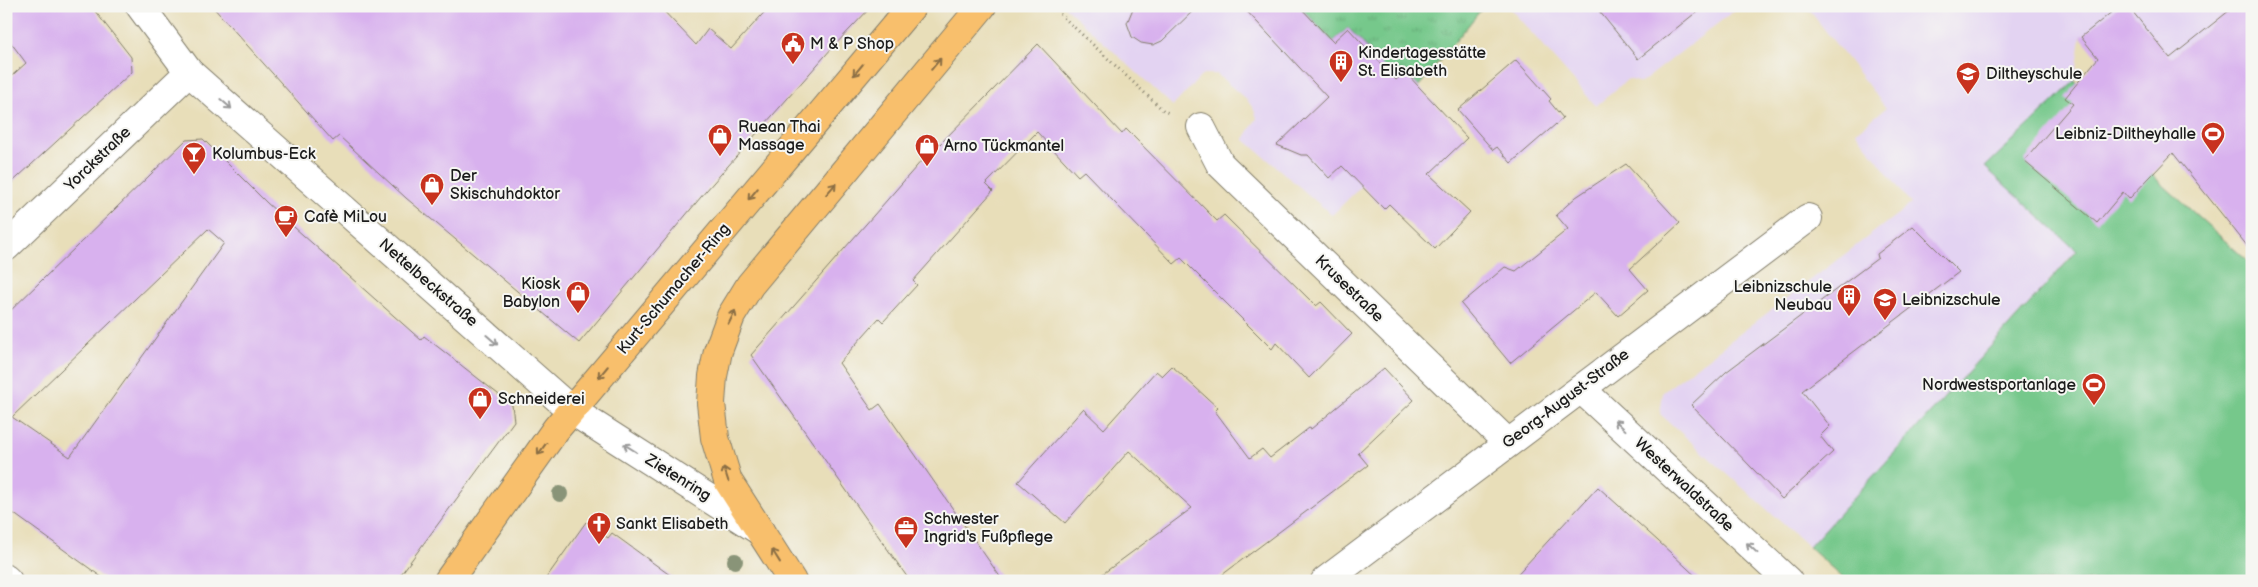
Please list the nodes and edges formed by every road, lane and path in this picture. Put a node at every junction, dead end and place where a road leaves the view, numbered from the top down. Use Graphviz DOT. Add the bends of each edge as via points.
graph roads {
  1 [pos="140,6"];
  2 [pos="912,6"];
  3 [pos="982,6"];
  4 [pos="1060,14"];
  5 [pos="189,72"];
  6 [pos="1164,110"];
  7 [pos="1200,127"];
  8 [pos="1808,218"];
  9 [pos="6,247"];
  10 [pos="1581,389"];
  11 [pos="571,410"];
  12 [pos="1508,443"];
  13 [pos="760,531"];
  14 [pos="448,581"];
  15 [pos="792,581"];
  16 [pos="1325,581"];
  17 [pos="1788,581"];
  1 -- 5 [label="street, Nettelbeckstraße"];
  2 -- 11 [label="main road, Kurt-Schumacher-Ring, one-way"];
  13 -- 3 [label="main road, one-way" via="728,481 715,438 713,376 731,316 750,285"];
  4 -- 6 [label="path"];
  5 -- 9 [label="street, Yorckstraße"];
  5 -- 11 [label="street, Nettelbeckstraße, one-way"];
  7 -- 12 [label="street, Krusestraße" via="1220,164"];
  8 -- 10 [label="street, Georg-August-Straße"];
  10 -- 12 [label="street, Georg-August-Straße"];
  17 -- 10 [label="street, Westerwaldstraße, one-way"];
  13 -- 11 [label="street, Zietenring, one-way"];
  11 -- 14 [label="main road, Kurt-Schumacher-Ring, one-way"];
  12 -- 16 [label="street, Georg-August-Straße"];
  15 -- 13 [label="main road, Zietenring, one-way"];
}
